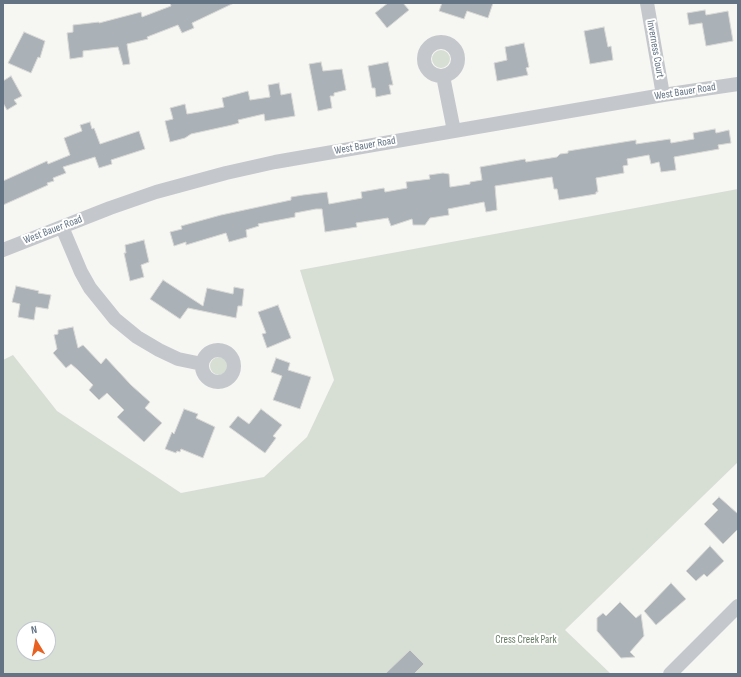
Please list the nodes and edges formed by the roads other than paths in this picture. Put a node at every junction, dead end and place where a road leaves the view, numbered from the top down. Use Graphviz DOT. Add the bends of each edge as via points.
graph roads {
  1 [pos="647,3"];
  2 [pos="443,76"];
  3 [pos="738,84"];
  4 [pos="663,95"];
  5 [pos="454,131"];
  6 [pos="62,227"];
  7 [pos="3,250"];
  8 [pos="202,364"];
  9 [pos="738,606"];
  10 [pos="670,674"];
  1 -- 4 [label="street, Inverness Court"];
  2 -- 5 [label="street"];
  3 -- 4 [label="street, West Bauer Road"];
  4 -- 5 [label="street, West Bauer Road"];
  5 -- 6 [label="street, West Bauer Road" via="226,173 156,192"];
  6 -- 7 [label="street, West Bauer Road"];
  6 -- 8 [label="street" via="90,288 115,319 136,337 159,350 178,359"];
  9 -- 10 [label="street"];
}
